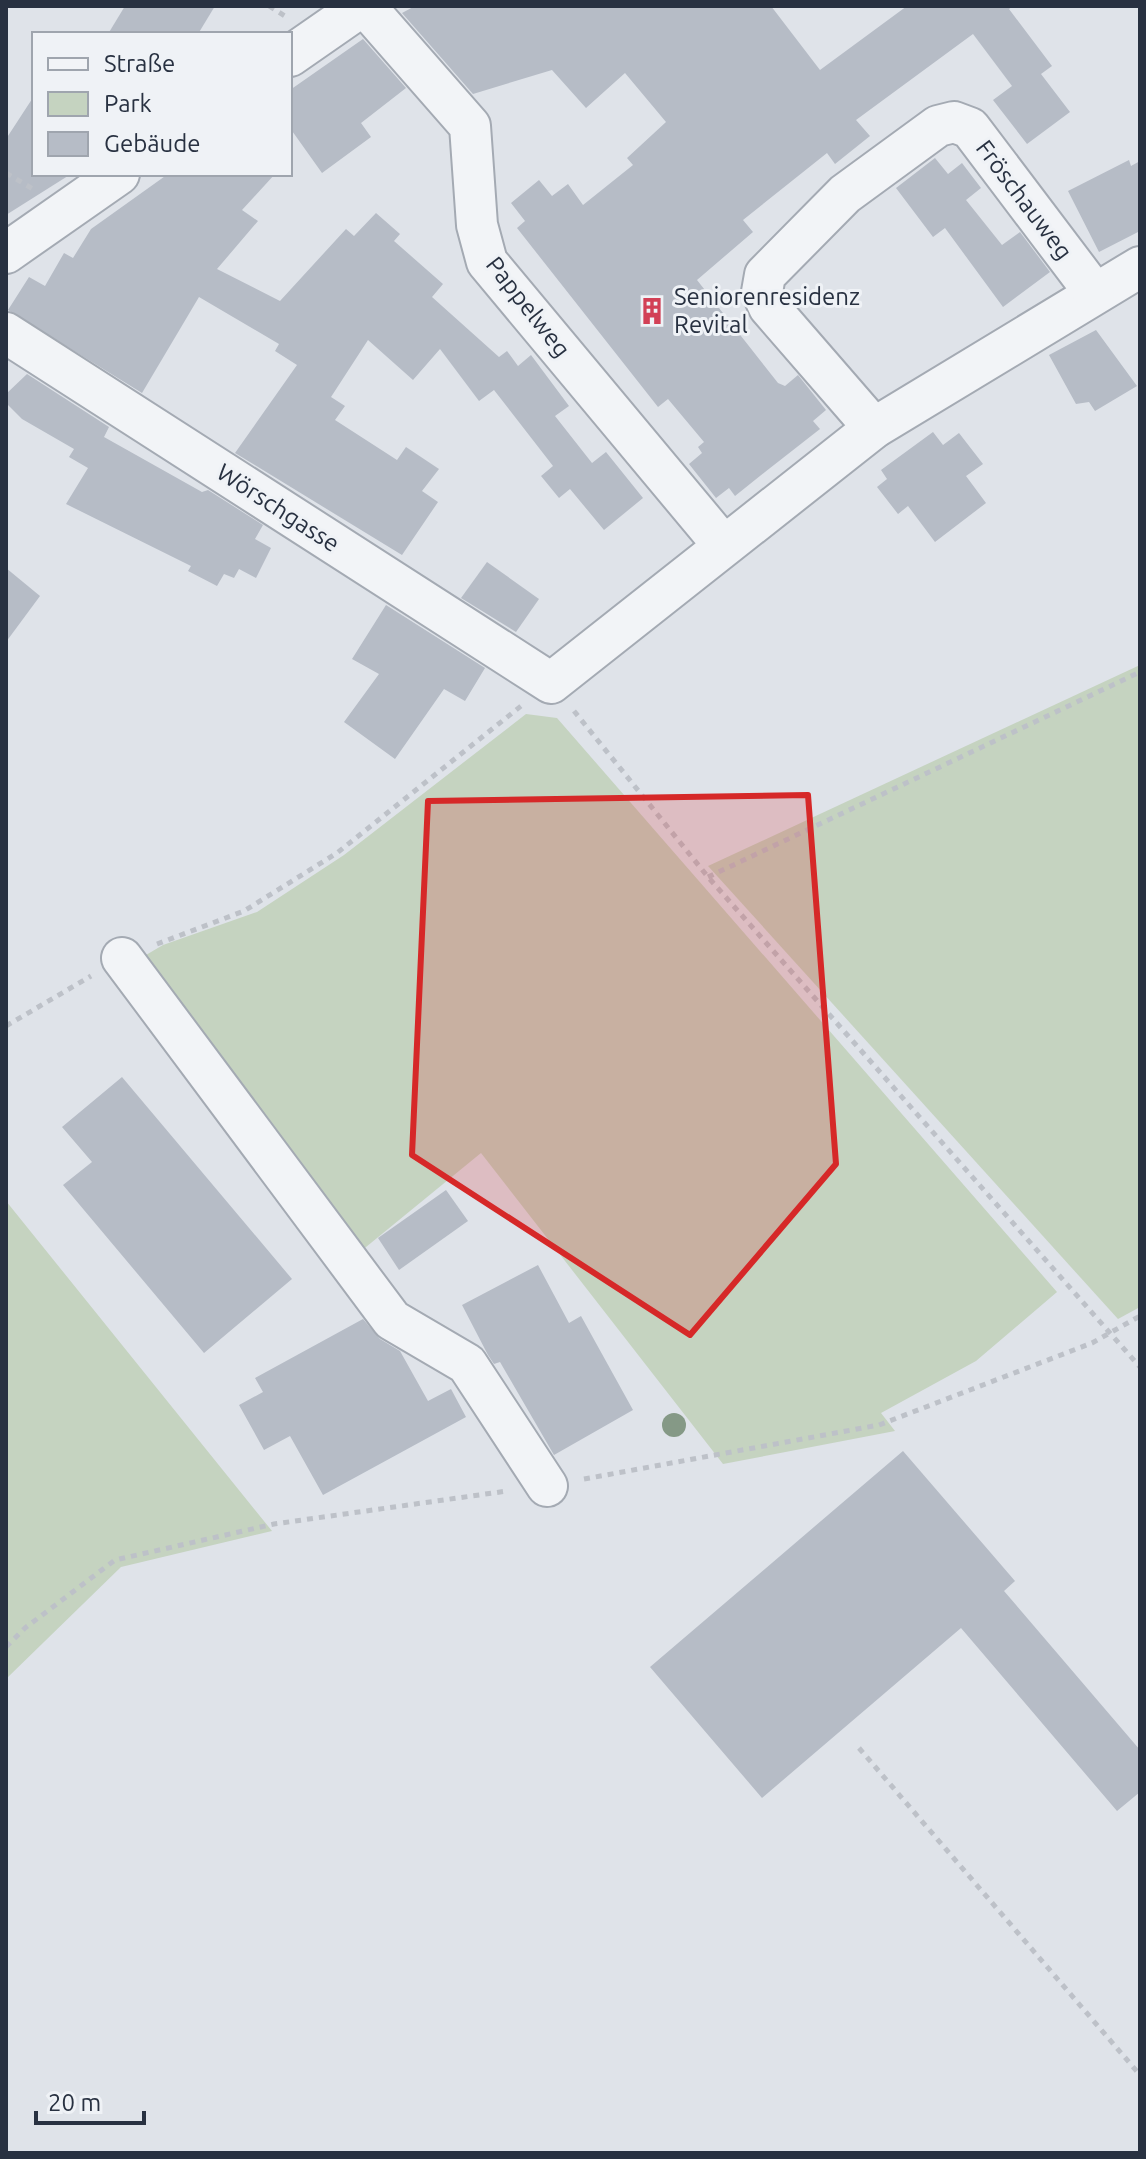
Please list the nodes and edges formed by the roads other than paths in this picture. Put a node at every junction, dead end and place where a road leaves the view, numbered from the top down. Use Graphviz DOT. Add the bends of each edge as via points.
graph roads {
  1 [pos="363,6"];
  2 [pos="292,55"];
  3 [pos="116,176"];
  4 [pos="6,253"];
  5 [pos="1140,267"];
  6 [pos="1094,292"];
  7 [pos="6,333"];
  8 [pos="874,428"];
  9 [pos="723,545"];
  10 [pos="122,958"];
  11 [pos="547,1486"];
  1 -- 2 [label="street"];
  1 -- 9 [label="street, Pappelweg" via="470,126 477,225 487,262"];
  3 -- 4 [label="street"];
  5 -- 6 [label="street"];
  6 -- 8 [label="street"];
  6 -- 8 [label="street, Fröschauweg" via="970,128 954,122 938,126 845,194 765,275 762,292 769,307"];
  7 -- 9 [label="street, Wörschgasse" via="551,683"];
  8 -- 9 [label="street"];
  10 -- 11 [label="street" via="392,1320 467,1364"];
}
